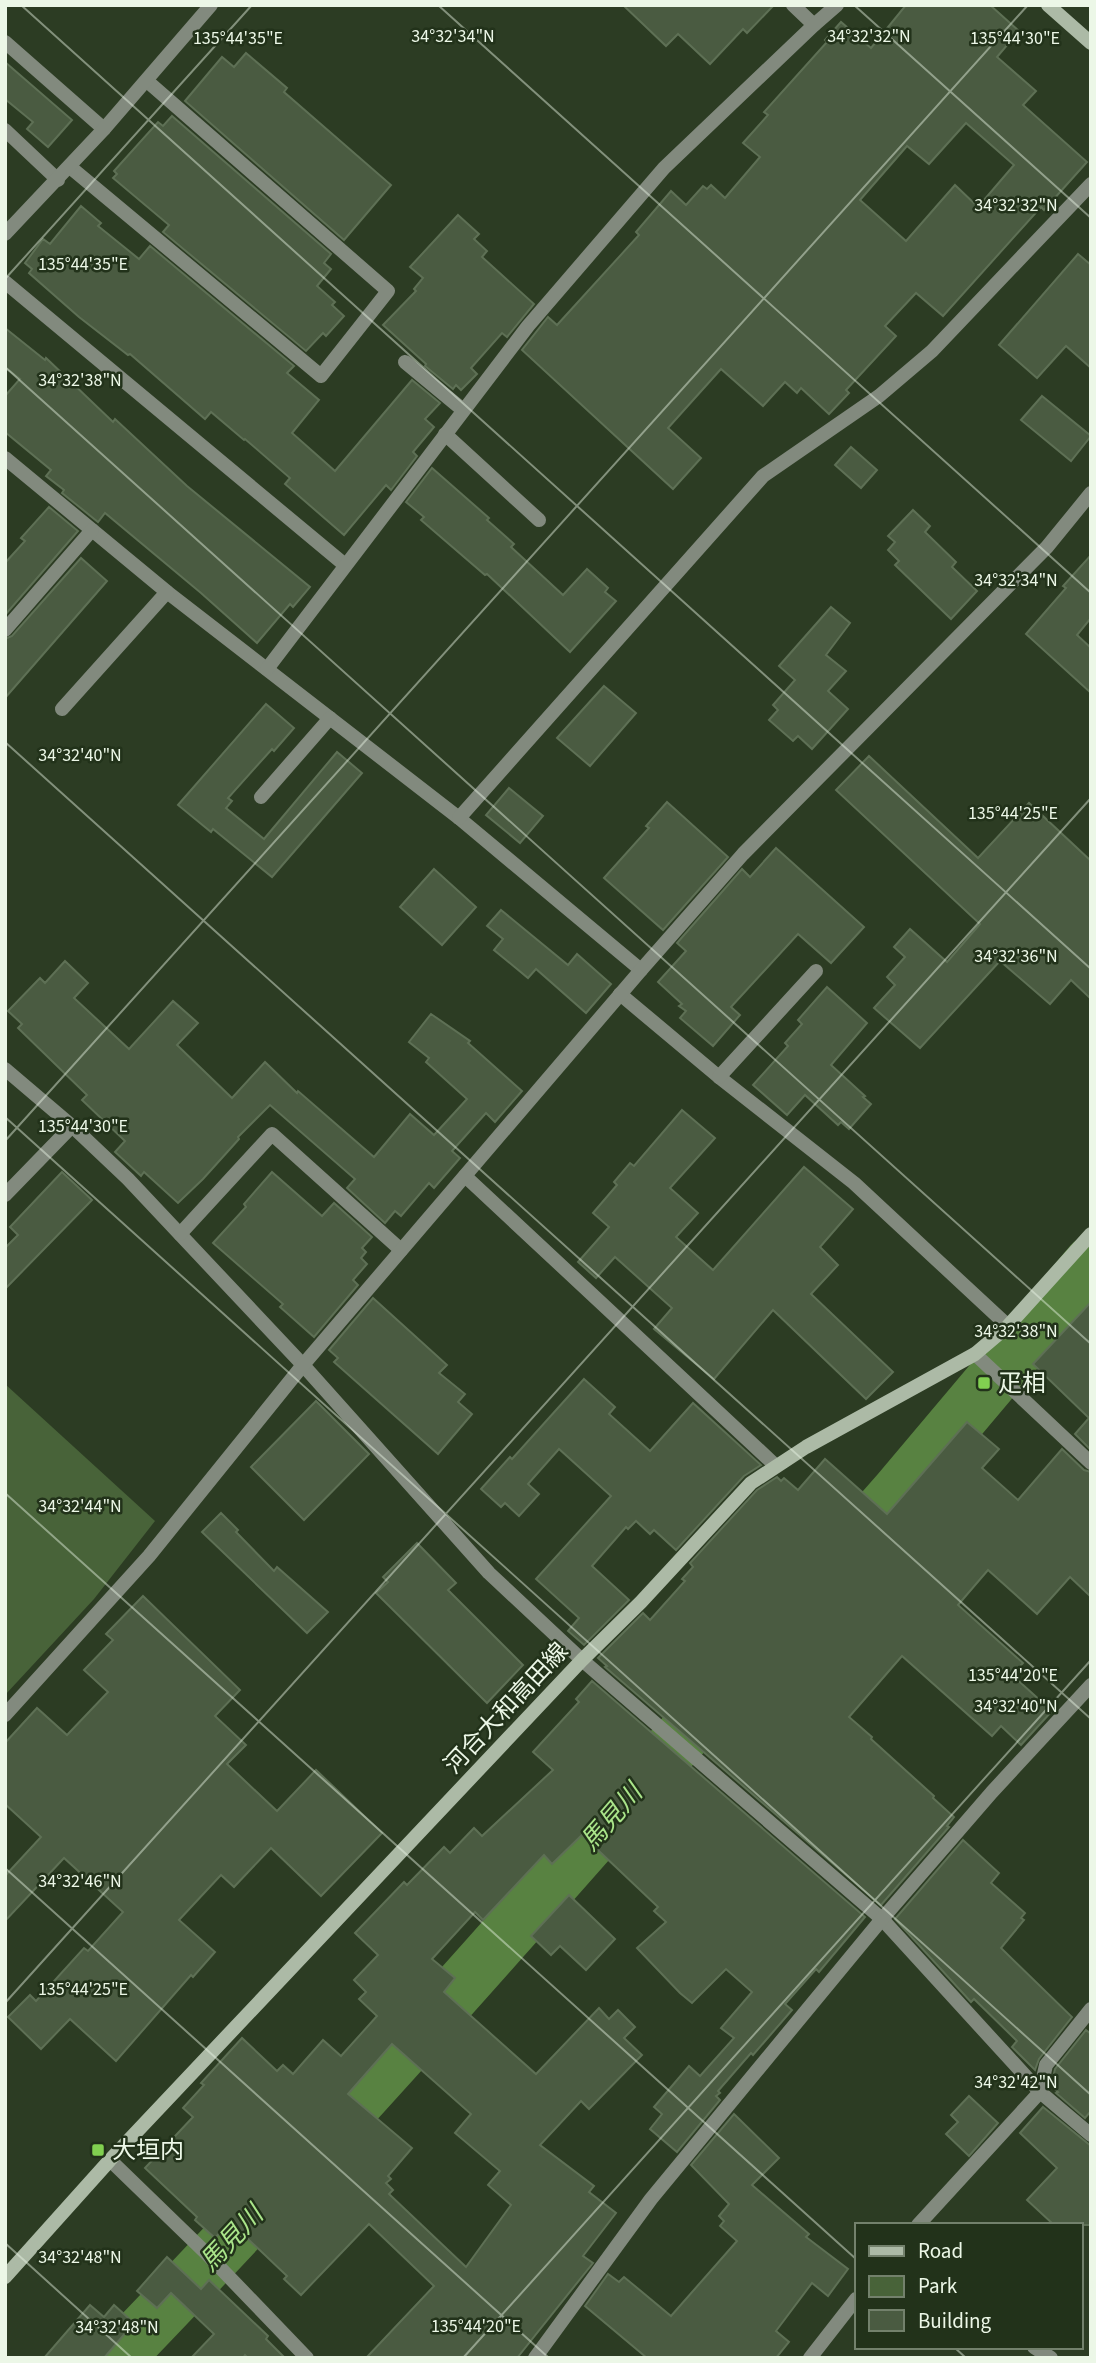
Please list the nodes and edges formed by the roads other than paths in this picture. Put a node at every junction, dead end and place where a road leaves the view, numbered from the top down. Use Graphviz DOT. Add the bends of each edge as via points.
graph roads {
  1 [pos="211,5"];
  2 [pos="793,5"];
  3 [pos="837,5"];
  4 [pos="1048,5"];
  5 [pos="814,25"];
  6 [pos="5,41"];
  7 [pos="1091,43"];
  8 [pos="147,81"];
  9 [pos="104,129"];
  10 [pos="5,131"];
  11 [pos="70,167"];
  12 [pos="58,180"];
  13 [pos="1091,184"];
  14 [pos="5,234"];
  15 [pos="5,282"];
  16 [pos="405,362"];
  17 [pos="463,410"];
  18 [pos="444,434"];
  19 [pos="5,458"];
  20 [pos="1091,493"];
  21 [pos="539,520"];
  22 [pos="92,530"];
  23 [pos="345,565"];
  24 [pos="167,592"];
  25 [pos="5,630"];
  26 [pos="267,669"];
  27 [pos="62,709"];
  28 [pos="330,718"];
  29 [pos="261,797"];
  30 [pos="459,818"];
  31 [pos="640,970"];
  32 [pos="816,971"];
  33 [pos="620,994"];
  34 [pos="5,1069"];
  35 [pos="719,1077"];
  36 [pos="72,1126"];
  37 [pos="465,1176"];
  38 [pos="5,1195"];
  39 [pos="180,1234"];
  40 [pos="1091,1234"];
  41 [pos="401,1250"];
  42 [pos="1009,1326"];
  43 [pos="975,1354"];
  44 [pos="303,1365"];
  45 [pos="1091,1463"];
  46 [pos="776,1466"];
  47 [pos="582,1660"];
  48 [pos="1091,1685"];
  49 [pos="5,1715"];
  50 [pos="882,1919"];
  51 [pos="1091,2009"];
  52 [pos="1040,2092"];
  53 [pos="1091,2135"];
  54 [pos="110,2160"];
  55 [pos="920,2223"];
  56 [pos="5,2277"];
  57 [pos="855,2300"];
  58 [pos="307,2358"];
  59 [pos="535,2358"];
  60 [pos="810,2358"];
  1 -- 8 [label="street"];
  2 -- 5 [label="street"];
  3 -- 5 [label="street"];
  4 -- 7 [label="main road"];
  5 -- 17 [label="street" via="664,168 528,326"];
  6 -- 9 [label="street"];
  8 -- 9 [label="street"];
  8 -- 11 [label="street" via="388,291 321,376"];
  9 -- 11 [label="street"];
  10 -- 12 [label="street"];
  11 -- 12 [label="street"];
  12 -- 14 [label="street"];
  13 -- 30 [label="street" via="932,351 879,396 763,476"];
  15 -- 23 [label="street"];
  16 -- 17 [label="street"];
  17 -- 18 [label="street"];
  18 -- 21 [label="street"];
  18 -- 23 [label="street"];
  19 -- 22 [label="street"];
  20 -- 31 [label="street" via="1047,547 743,854"];
  22 -- 24 [label="street"];
  22 -- 25 [label="street"];
  23 -- 26 [label="street"];
  24 -- 26 [label="street"];
  24 -- 27 [label="street"];
  26 -- 28 [label="street"];
  28 -- 29 [label="street"];
  28 -- 30 [label="street"];
  30 -- 31 [label="street"];
  31 -- 33 [label="street"];
  32 -- 35 [label="street"];
  33 -- 35 [label="street"];
  33 -- 37 [label="street"];
  34 -- 36 [label="street"];
  35 -- 42 [label="street" via="854,1183"];
  36 -- 38 [label="street"];
  36 -- 39 [label="street"];
  37 -- 41 [label="street"];
  37 -- 46 [label="street"];
  39 -- 41 [label="street" via="272,1134"];
  39 -- 44 [label="street"];
  40 -- 42 [label="main road, 河合大和高田線"];
  41 -- 44 [label="street"];
  42 -- 43 [label="main road, 河合大和高田線"];
  43 -- 45 [label="street"];
  43 -- 46 [label="main road, 河合大和高田線"];
  44 -- 47 [label="street" via="489,1573"];
  44 -- 49 [label="street" via="149,1556"];
  46 -- 47 [label="main road, 河合大和高田線" via="751,1483"];
  47 -- 50 [label="street"];
  47 -- 54 [label="main road, 河合大和高田線"];
  48 -- 50 [label="street"];
  50 -- 52 [label="street"];
  50 -- 59 [label="street" via="651,2199"];
  51 -- 52 [label="street" via="1046,2065"];
  52 -- 53 [label="street"];
  52 -- 55 [label="street"];
  54 -- 56 [label="main road, 河合大和高田線"];
  54 -- 58 [label="street"];
  57 -- 60 [label="street"];
}
